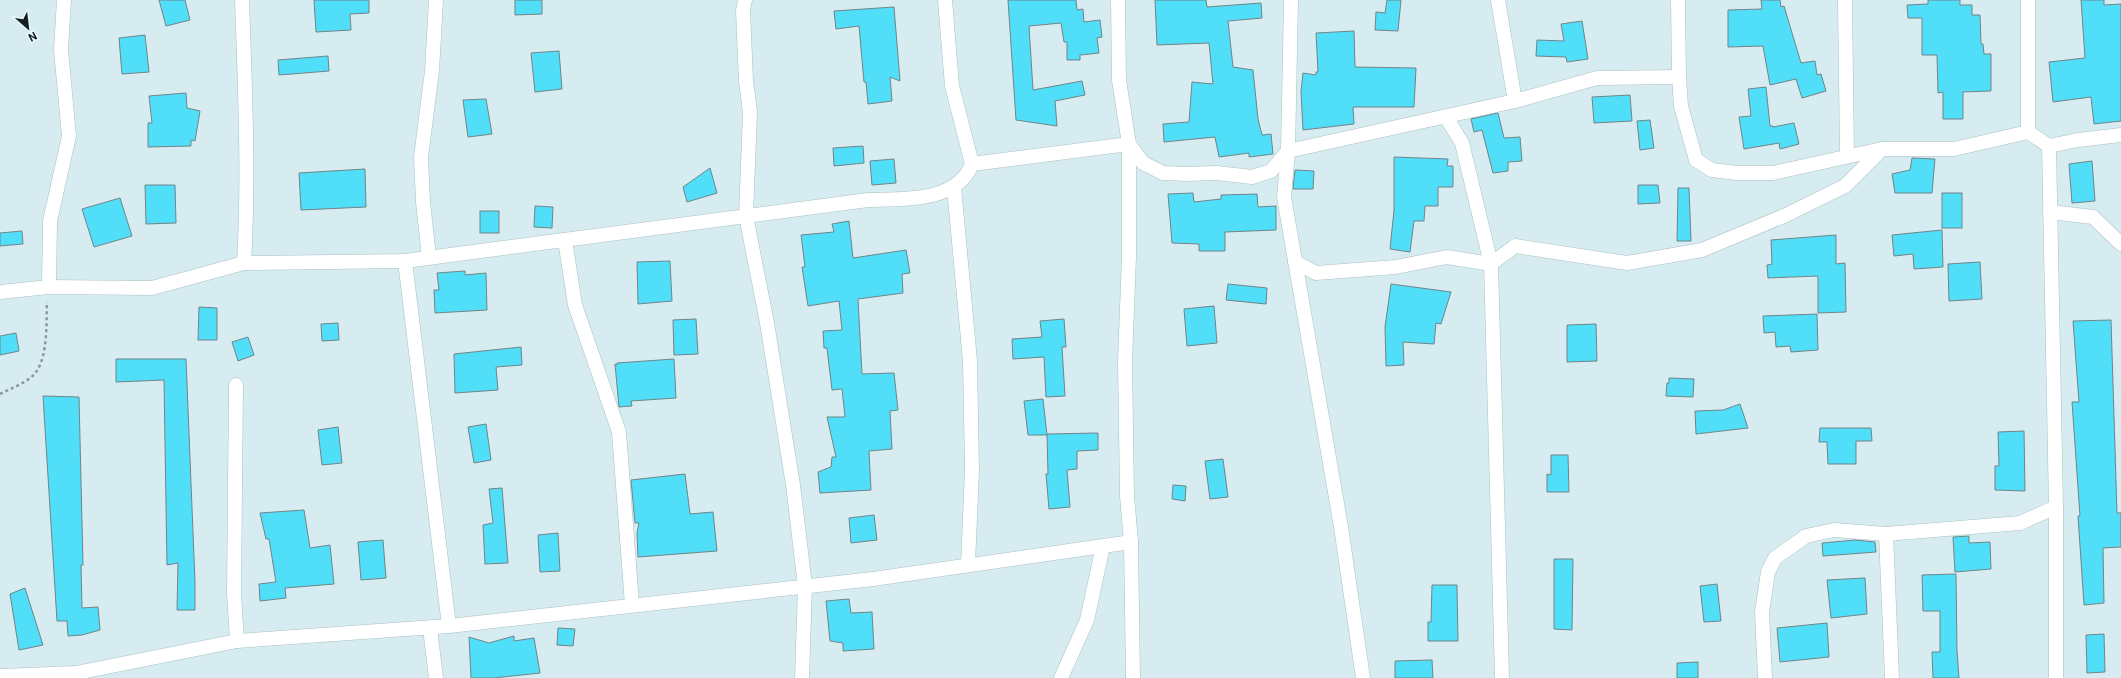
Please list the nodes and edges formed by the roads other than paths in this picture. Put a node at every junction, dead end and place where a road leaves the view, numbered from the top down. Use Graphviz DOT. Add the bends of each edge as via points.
graph roads {
  1 [pos="64,0"];
  2 [pos="242,0"];
  3 [pos="436,0"];
  4 [pos="745,0"];
  5 [pos="945,0"];
  6 [pos="1118,0"];
  7 [pos="1291,0"];
  8 [pos="1498,0"];
  9 [pos="1678,0"];
  10 [pos="1845,0"];
  11 [pos="2028,0"];
  12 [pos="1679,77"];
  13 [pos="1515,101"];
  14 [pos="1446,116"];
  15 [pos="2028,132"];
  16 [pos="2121,135"];
  17 [pos="1129,144"];
  18 [pos="2049,146"];
  19 [pos="1882,149"];
  20 [pos="1288,150"];
  21 [pos="1847,155"];
  22 [pos="972,164"];
  23 [pos="954,187"];
  24 [pos="2050,212"];
  25 [pos="746,216"];
  26 [pos="565,240"];
  27 [pos="2121,244"];
  28 [pos="429,257"];
  29 [pos="405,261"];
  30 [pos="1295,262"];
  31 [pos="244,263"];
  32 [pos="1491,264"];
  33 [pos="48,287"];
  34 [pos="0,292"];
  35 [pos="236,385"];
  36 [pos="2056,507"];
  37 [pos="1886,534"];
  38 [pos="1131,542"];
  39 [pos="1103,546"];
  40 [pos="968,565"];
  41 [pos="805,586"];
  42 [pos="632,605"];
  43 [pos="449,626"];
  44 [pos="430,628"];
  45 [pos="237,641"];
  46 [pos="77,675"];
  47 [pos="0,676"];
  48 [pos="436,678"];
  49 [pos="802,678"];
  50 [pos="1061,678"];
  51 [pos="1132,678"];
  52 [pos="1363,678"];
  53 [pos="1502,678"];
  54 [pos="1765,678"];
  55 [pos="1892,678"];
  56 [pos="2056,678"];
  1 -- 33 [label="street" via="61,50 69,136 50,221"];
  2 -- 31 [label="street" via="246,142"];
  3 -- 28 [label="street" via="432,72 421,157"];
  4 -- 25 [label="street" via="743,10 746,81 750,112"];
  5 -- 22 [label="street" via="952,86"];
  6 -- 17 [label="street" via="1119,80"];
  7 -- 20 [label="street"];
  8 -- 13 [label="street"];
  9 -- 12 [label="street"];
  10 -- 21 [label="street"];
  11 -- 15 [label="street"];
  12 -- 13 [label="street" via="1597,78"];
  12 -- 21 [label="street" via="1681,106 1696,160 1712,170 1773,173"];
  13 -- 14 [label="street"];
  14 -- 20 [label="street"];
  14 -- 32 [label="street" via="1462,143"];
  15 -- 18 [label="street"];
  15 -- 19 [label="street" via="1954,148"];
  16 -- 18 [label="street"];
  17 -- 20 [label="street" via="1143,163 1171,174 1217,173 1252,177 1271,171"];
  17 -- 22 [label="street"];
  17 -- 38 [label="street" via="1125,361 1127,489"];
  18 -- 24 [label="street"];
  19 -- 21 [label="street"];
  19 -- 32 [label="street" via="1845,186 1786,215 1702,250 1628,263 1515,246"];
  20 -- 30 [label="street" via="1284,197"];
  22 -- 23 [label="street" via="968,174"];
  23 -- 25 [label="street" via="908,199 868,200"];
  23 -- 40 [label="street" via="970,361 972,470"];
  24 -- 27 [label="street" via="2093,218"];
  24 -- 36 [label="street"];
  25 -- 26 [label="street"];
  25 -- 41 [label="street" via="767,323 793,485"];
  26 -- 28 [label="street"];
  26 -- 42 [label="street" via="575,305 619,432"];
  28 -- 29 [label="street"];
  29 -- 31 [label="street"];
  29 -- 43 [label="street"];
  30 -- 32 [label="street" via="1316,273 1396,267 1447,257"];
  30 -- 52 [label="street" via="1341,528"];
  31 -- 33 [label="street" via="152,288"];
  32 -- 53 [label="street"];
  33 -- 34 [label="street"];
  35 -- 45 [label="street" via="234,594"];
  36 -- 37 [label="street" via="2020,522"];
  36 -- 56 [label="street"];
  37 -- 54 [label="street" via="1827,531 1806,536 1775,558 1768,572 1762,612"];
  37 -- 55 [label="street"];
  38 -- 39 [label="street"];
  38 -- 51 [label="street"];
  39 -- 40 [label="street"];
  39 -- 50 [label="street" via="1087,620"];
  40 -- 41 [label="street"];
  41 -- 42 [label="street"];
  41 -- 49 [label="street"];
  42 -- 43 [label="street"];
  43 -- 44 [label="street"];
  44 -- 45 [label="street"];
  44 -- 48 [label="street"];
  45 -- 46 [label="street"];
  46 -- 47 [label="street"];
}
